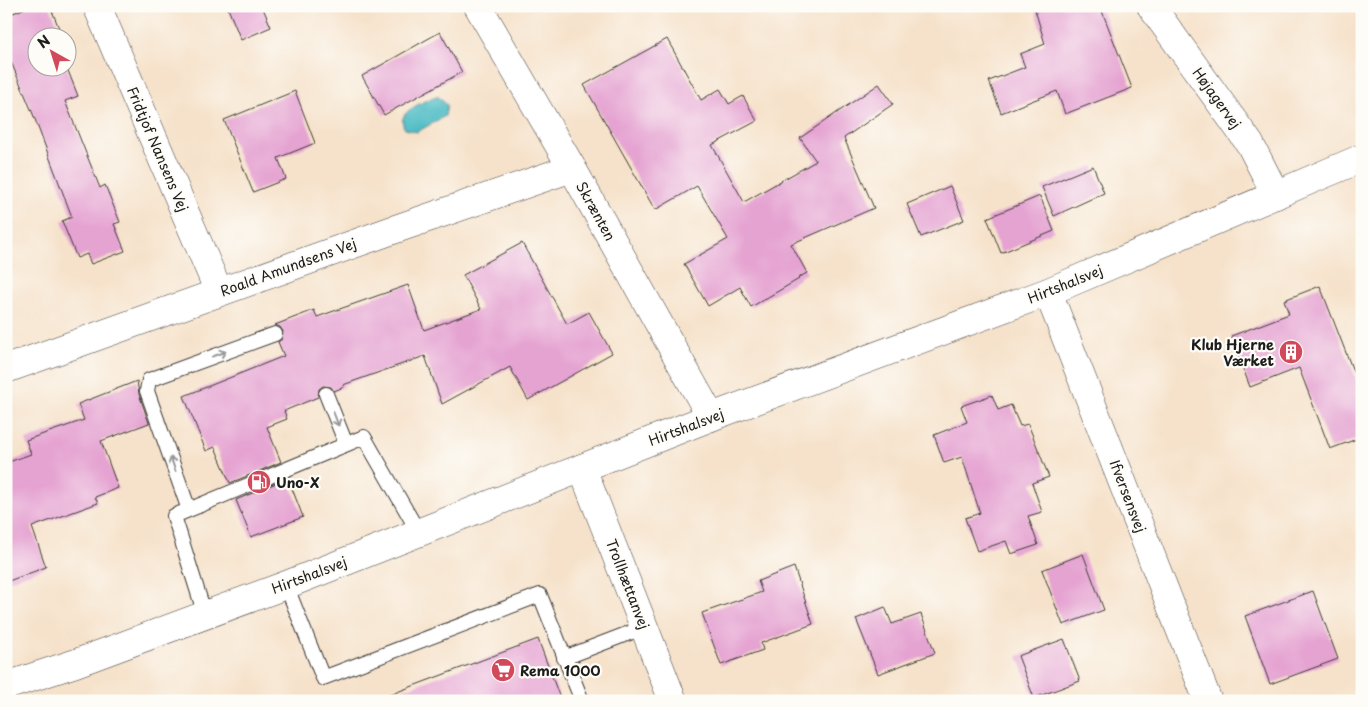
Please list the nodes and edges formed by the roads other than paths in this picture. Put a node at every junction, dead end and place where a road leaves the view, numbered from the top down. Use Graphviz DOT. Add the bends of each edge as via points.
graph roads {
  1 [pos="97,6"];
  2 [pos="478,6"];
  3 [pos="1151,6"];
  4 [pos="1362,158"];
  5 [pos="572,168"];
  6 [pos="1276,195"];
  7 [pos="219,292"];
  8 [pos="1048,292"];
  9 [pos="274,334"];
  10 [pos="6,369"];
  11 [pos="326,394"];
  12 [pos="711,417"];
  13 [pos="346,444"];
  14 [pos="582,468"];
  15 [pos="189,510"];
  16 [pos="419,532"];
  17 [pos="286,585"];
  18 [pos="205,615"];
  19 [pos="645,627"];
  20 [pos="564,658"];
  21 [pos="6,686"];
  22 [pos="582,701"];
  23 [pos="673,701"];
  24 [pos="1208,701"];
  1 -- 7 [label="street, Fridtjof Nansens Vej"];
  2 -- 5 [label="street, Skrænten"];
  3 -- 6 [label="street, Højagervej" via="1250,144"];
  4 -- 6 [label="street, Hirtshalsvej"];
  5 -- 7 [label="street, Roald Amundsens Vej"];
  5 -- 12 [label="street, Skrænten"];
  6 -- 8 [label="street, Hirtshalsvej"];
  7 -- 10 [label="street, Roald Amundsens Vej"];
  8 -- 12 [label="street, Hirtshalsvej"];
  8 -- 24 [label="street, Ifversensvej"];
  15 -- 9 [label="lane, one-way" via="147,391 149,380"];
  11 -- 13 [label="lane, one-way"];
  12 -- 14 [label="street, Hirtshalsvej"];
  13 -- 15 [label="lane"];
  13 -- 16 [label="lane" via="364,437"];
  14 -- 16 [label="street, Hirtshalsvej"];
  14 -- 19 [label="street, Trollhættanvej"];
  15 -- 18 [label="lane" via="174,516"];
  16 -- 17 [label="street, Hirtshalsvej"];
  17 -- 18 [label="street, Hirtshalsvej"];
  17 -- 20 [label="lane" via="323,678 540,595"];
  18 -- 21 [label="street, Hirtshalsvej"];
  19 -- 20 [label="lane"];
  19 -- 23 [label="street, Trollhættanvej"];
  20 -- 22 [label="lane"];
}
